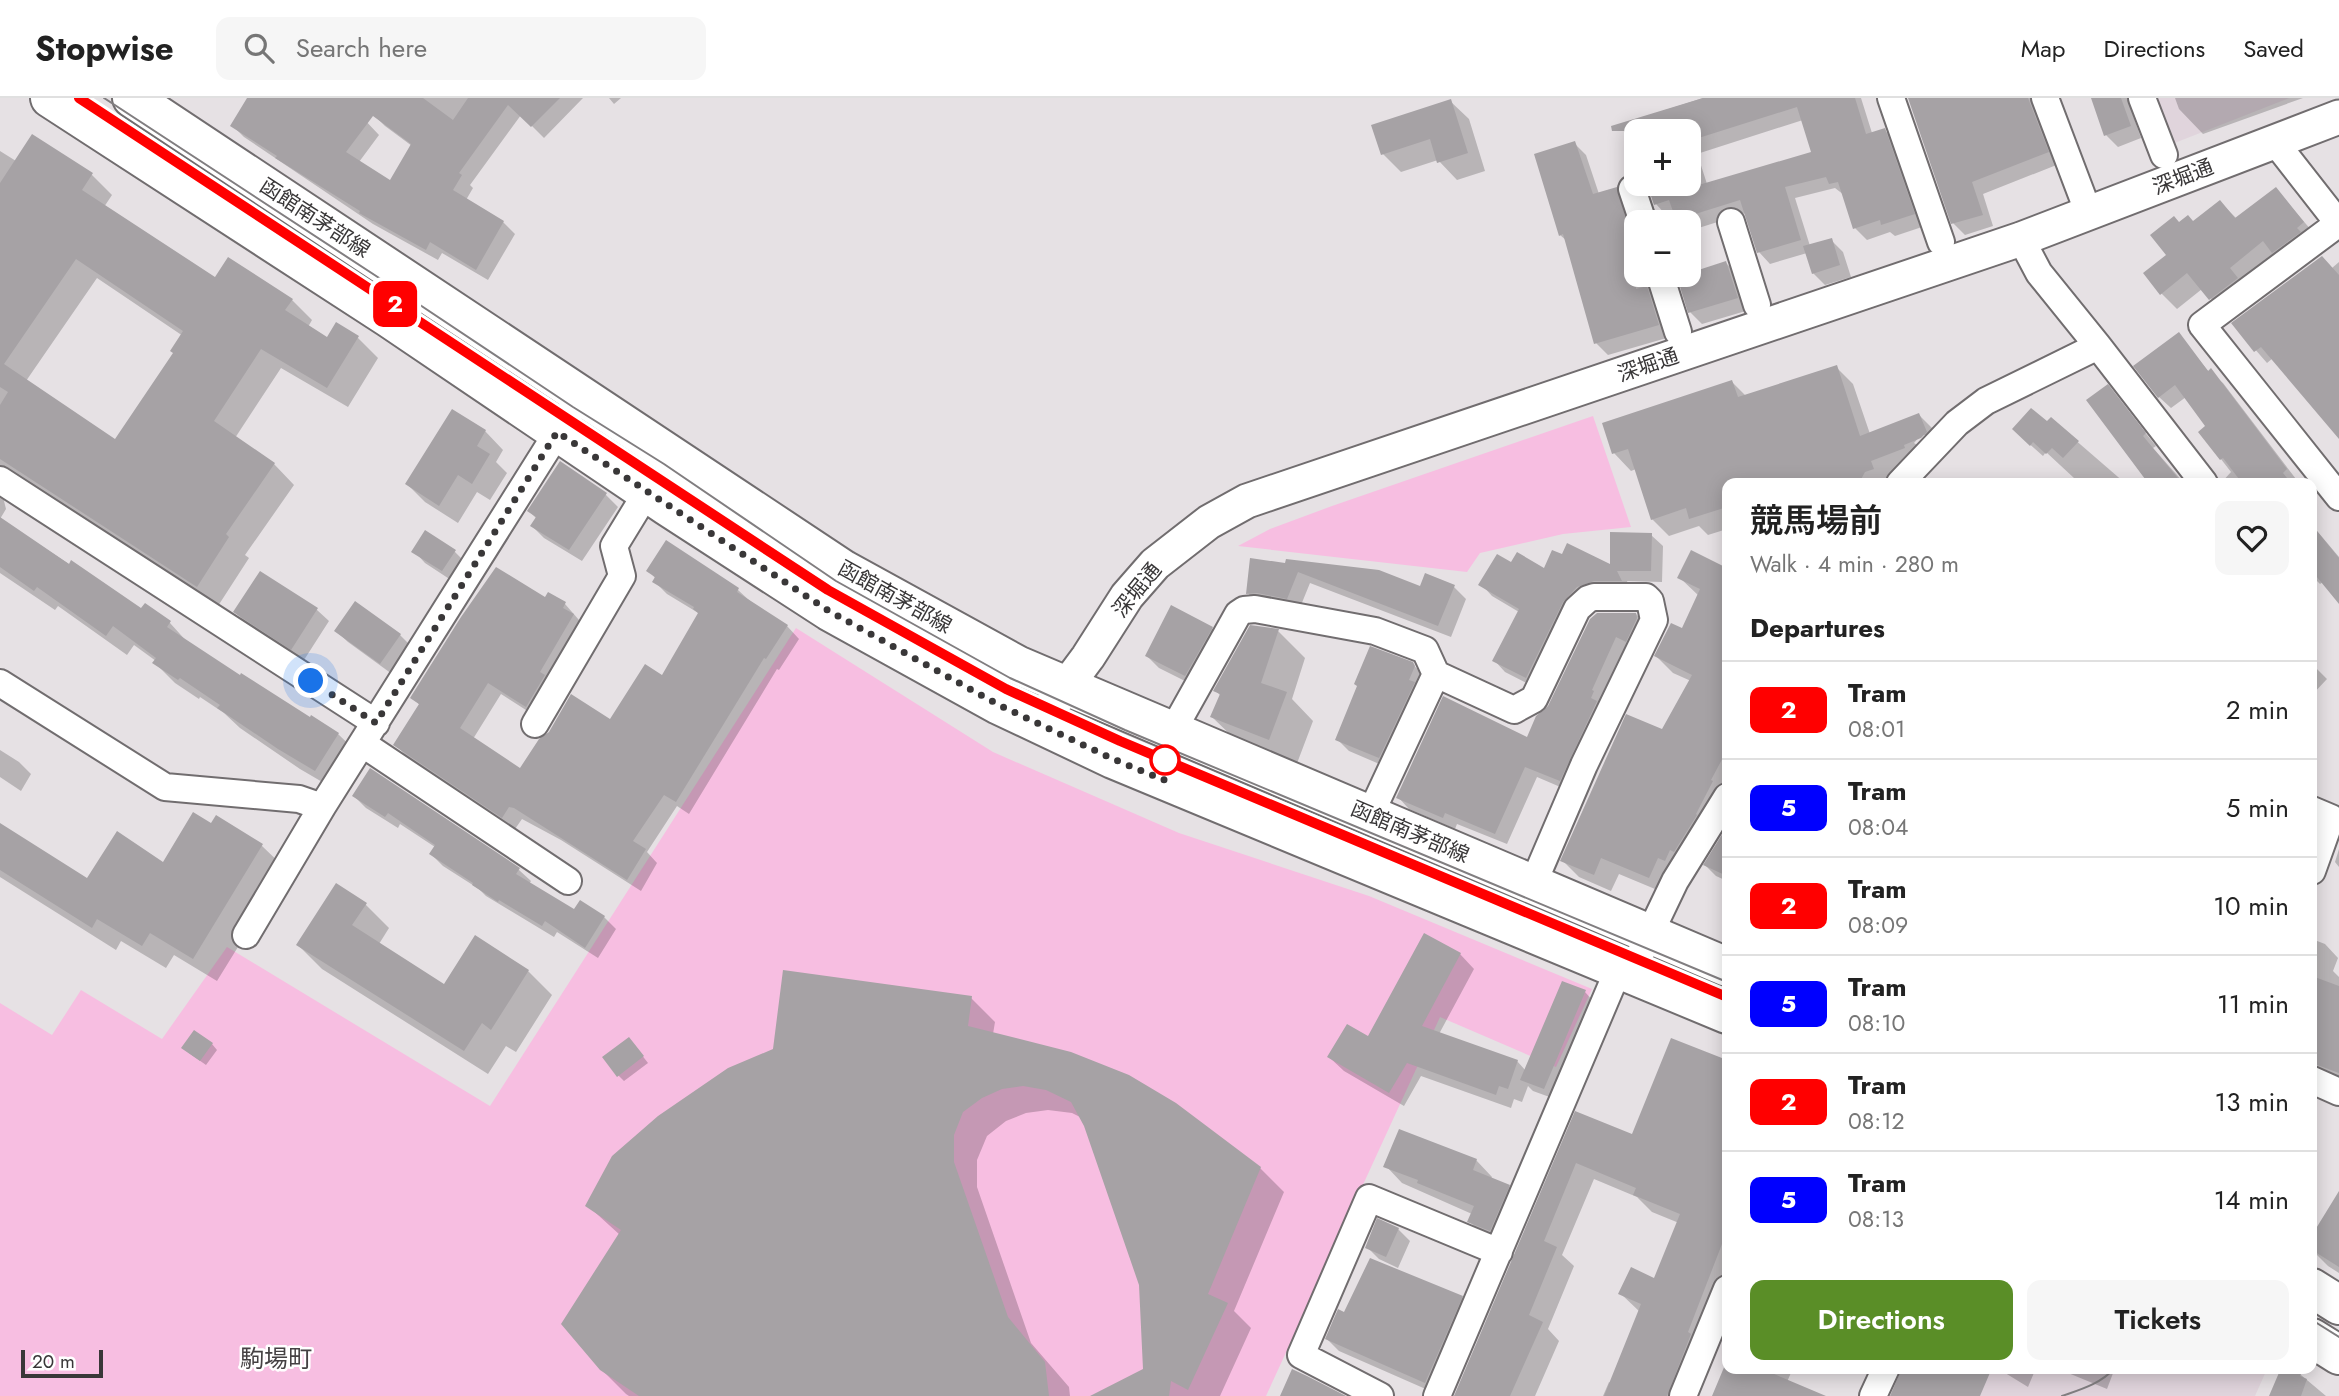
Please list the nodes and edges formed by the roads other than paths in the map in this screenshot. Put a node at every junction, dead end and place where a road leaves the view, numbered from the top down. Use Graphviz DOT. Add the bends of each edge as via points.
graph roads {
  1 [pos="50,98"];
  2 [pos="132,98"];
  3 [pos="1891,98"];
  4 [pos="2045,98"];
  5 [pos="2142,98"];
  6 [pos="90,108"];
  7 [pos="2339,117"];
  8 [pos="2275,142"];
  9 [pos="2164,155"];
  10 [pos="2089,214"];
  11 [pos="1731,222"];
  12 [pos="2339,223"];
  13 [pos="2021,239"];
  14 [pos="1941,242"];
  15 [pos="1664,287"];
  16 [pos="1757,305"];
  17 [pos="1678,332"];
  18 [pos="2098,346"];
  19 [pos="581,395"];
  20 [pos="557,432"];
  21 [pos="1904,478"];
  22 [pos="2200,478"];
  23 [pos="0,480"];
  24 [pos="647,492"];
  25 [pos="2339,497"];
  26 [pos="1436,674"];
  27 [pos="0,683"];
  28 [pos="1066,686"];
  29 [pos="535,724"];
  30 [pos="1038,724"];
  31 [pos="1172,732"];
  32 [pos="370,734"];
  33 [pos="1722,805"];
  34 [pos="322,807"];
  35 [pos="2317,812"];
  36 [pos="1370,815"];
  37 [pos="2317,857"];
  38 [pos="568,881"];
  39 [pos="1533,884"];
  40 [pos="1650,934"];
  41 [pos="246,935"];
  42 [pos="1722,965"];
  43 [pos="1625,970"];
  44 [pos="1722,1012"];
  45 [pos="2317,1082"];
  46 [pos="2339,1092"];
  47 [pos="1499,1252"];
  48 [pos="2317,1291"];
  49 [pos="1722,1301"];
  50 [pos="2339,1305"];
  51 [pos="2317,1341"];
  52 [pos="2339,1355"];
  53 [pos="1883,1374"];
  54 [pos="1380,1396"];
  55 [pos="1437,1396"];
  56 [pos="1683,1396"];
  57 [pos="1873,1396"];
  1 -- 6 [label="main road, 函館南茅部線"];
  2 -- 19 [label="main road, 函館南茅部線"];
  3 -- 14 [label="street"];
  4 -- 10 [label="street"];
  5 -- 9 [label="street"];
  6 -- 20 [label="main road, 函館南茅部線"];
  7 -- 8 [label="street, 深堀通"];
  8 -- 10 [label="street, 深堀通"];
  8 -- 12 [label="street"];
  10 -- 13 [label="street, 深堀通"];
  11 -- 16 [label="street"];
  12 -- 25 [label="street" via="2202,325"];
  13 -- 18 [label="street" via="2039,273"];
  13 -- 28 [label="street, 深堀通" via="1247,501 1209,522 1155,564"];
  15 -- 17 [label="street"];
  18 -- 21 [label="street" via="1986,401 1957,423"];
  18 -- 22 [label="street"];
  19 -- 20 [label="street"];
  19 -- 28 [label="main road, 函館南茅部線" via="844,570 1017,665"];
  20 -- 24 [label="main road, 函館南茅部線"];
  20 -- 32 [label="street"];
  23 -- 32 [label="street"];
  24 -- 29 [label="street" via="614,546 622,576"];
  24 -- 30 [label="main road, 函館南茅部線" via="829,611"];
  26 -- 31 [label="street" via="1425,650 1375,631 1244,610"];
  26 -- 36 [label="street"];
  26 -- 39 [label="street" via="1514,710 1534,699 1577,609 1588,598 1646,597 1650,601 1654,620"];
  27 -- 34 [label="street" via="165,787 299,799"];
  28 -- 30 [label="street, 深堀通"];
  28 -- 31 [label="main road, 函館南茅部線"];
  30 -- 43 [label="main road, 函館南茅部線"];
  31 -- 36 [label="main road, 函館南茅部線"];
  32 -- 34 [label="street"];
  32 -- 38 [label="street"];
  33 -- 40 [label="street" via="1675,881"];
  34 -- 41 [label="street"];
  35 -- 37 [label="street" via="2331,818"];
  36 -- 39 [label="main road, 函館南茅部線"];
  39 -- 40 [label="main road, 函館南茅部線"];
  40 -- 42 [label="main road, 函館南茅部線"];
  40 -- 43 [label="street"];
  43 -- 44 [label="main road, 函館南茅部線"];
  43 -- 47 [label="street"];
  45 -- 46 [label="street"];
  47 -- 54 [label="street" via="1369,1198 1301,1355"];
  47 -- 55 [label="street"];
  48 -- 50 [label="main road"];
  49 -- 56 [label="street"];
  51 -- 52 [label="main road"];
  53 -- 57 [label="street"];
}
